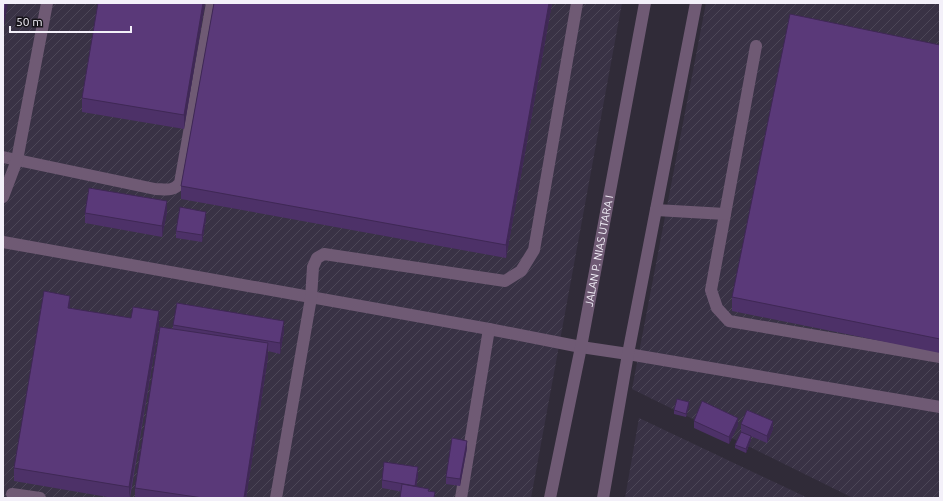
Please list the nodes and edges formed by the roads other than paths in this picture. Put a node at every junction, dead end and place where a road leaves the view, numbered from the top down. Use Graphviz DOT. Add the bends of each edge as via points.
graph roads {
  1 [pos="47,3"];
  2 [pos="212,3"];
  3 [pos="577,3"];
  4 [pos="645,3"];
  5 [pos="696,3"];
  6 [pos="756,46"];
  7 [pos="3,157"];
  8 [pos="17,160"];
  9 [pos="3,197"];
  10 [pos="656,210"];
  11 [pos="725,214"];
  12 [pos="3,242"];
  13 [pos="311,298"];
  14 [pos="489,329"];
  15 [pos="581,347"];
  16 [pos="628,354"];
  17 [pos="940,358"];
  18 [pos="940,408"];
  19 [pos="12,494"];
  20 [pos="40,498"];
  21 [pos="276,498"];
  22 [pos="461,498"];
  23 [pos="550,498"];
  24 [pos="603,498"];
  1 -- 8 [label="street"];
  2 -- 8 [label="street" via="180,184 176,188 155,189"];
  3 -- 13 [label="street" via="534,250 521,271 505,281 324,254 317,258 313,267"];
  4 -- 15 [label="street, JALAN P. NIAS UTARA I"];
  5 -- 10 [label="street"];
  6 -- 11 [label="street"];
  7 -- 8 [label="street"];
  8 -- 9 [label="street"];
  10 -- 11 [label="street"];
  10 -- 16 [label="street"];
  11 -- 17 [label="street" via="711,290 716,308 729,321"];
  12 -- 13 [label="street"];
  13 -- 14 [label="street"];
  13 -- 21 [label="street"];
  14 -- 15 [label="street"];
  14 -- 22 [label="street"];
  15 -- 16 [label="street"];
  15 -- 23 [label="street, JALAN P. NIAS UTARA I"];
  16 -- 18 [label="street"];
  16 -- 24 [label="street"];
  19 -- 20 [label="street"];
}
